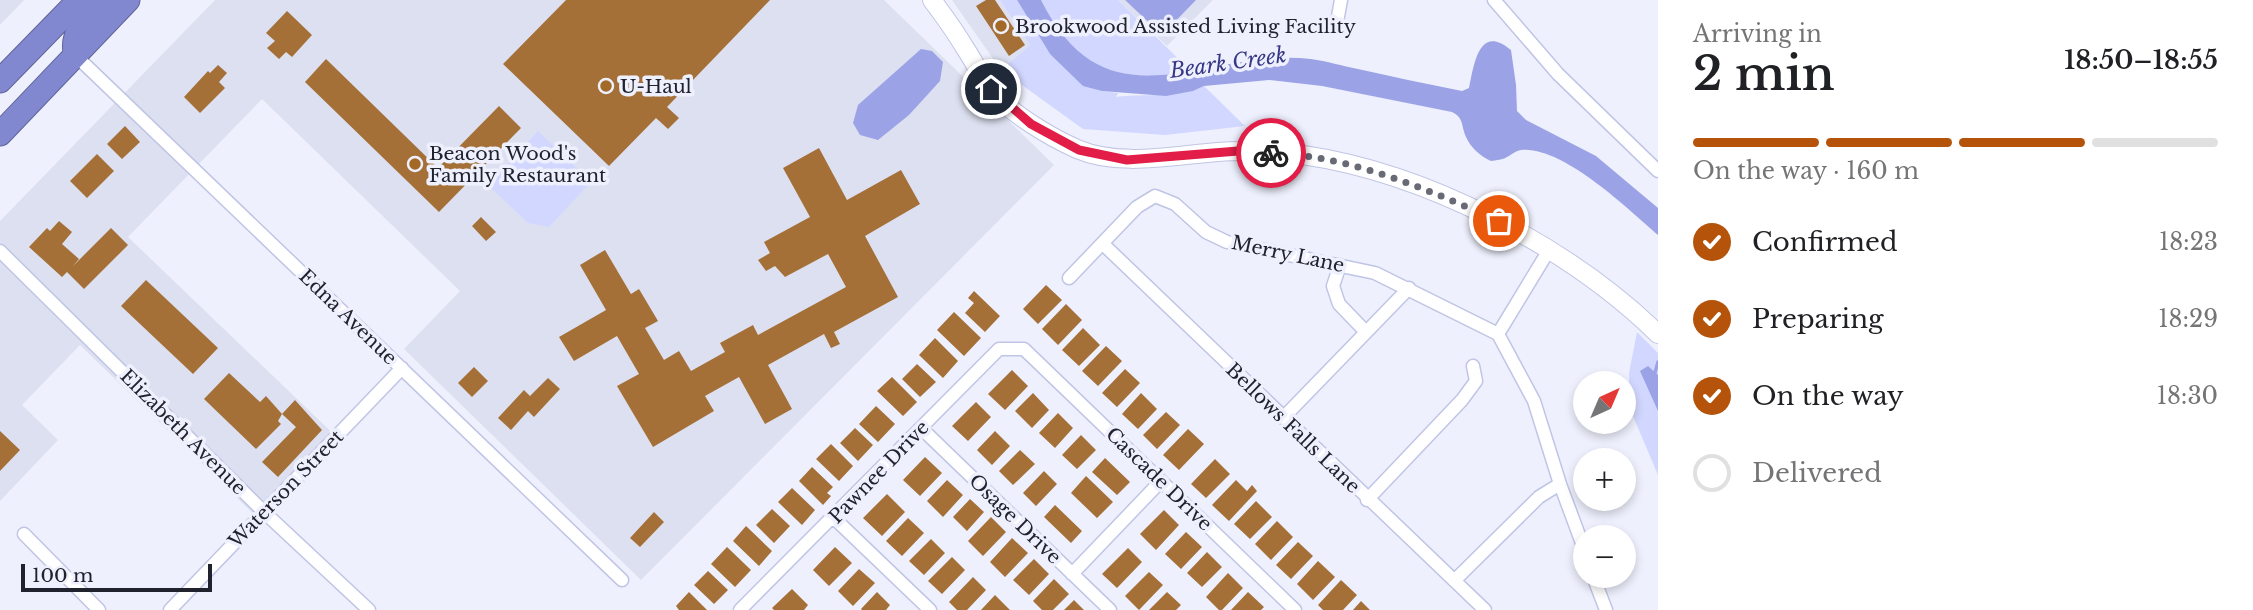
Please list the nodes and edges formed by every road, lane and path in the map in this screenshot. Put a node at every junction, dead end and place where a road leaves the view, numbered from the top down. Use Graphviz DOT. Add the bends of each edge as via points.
graph roads {
  1 [pos="79,0"];
  2 [pos="105,0"];
  3 [pos="128,0"];
  4 [pos="932,0"];
  5 [pos="1341,0"];
  6 [pos="1494,0"];
  7 [pos="1337,22"];
  8 [pos="75,55"];
  9 [pos="0,81"];
  10 [pos="0,134"];
  11 [pos="1658,171"];
  12 [pos="1103,244"];
  13 [pos="1549,250"];
  14 [pos="0,251"];
  15 [pos="1340,265"];
  16 [pos="1069,278"];
  17 [pos="1409,288"];
  18 [pos="1365,331"];
  19 [pos="1498,334"];
  20 [pos="1658,334"];
  21 [pos="1024,349"];
  22 [pos="1473,366"];
  23 [pos="402,369"];
  24 [pos="1283,418"];
  25 [pos="921,428"];
  26 [pos="1161,481"];
  27 [pos="1560,484"];
  28 [pos="1367,500"];
  29 [pos="264,512"];
  30 [pos="834,518"];
  31 [pos="1575,525"];
  32 [pos="24,534"];
  33 [pos="1072,574"];
  34 [pos="622,580"];
  35 [pos="1455,580"];
  36 [pos="1598,588"];
  37 [pos="743,609"];
  38 [pos="99,610"];
  39 [pos="170,610"];
  40 [pos="369,610"];
  41 [pos="930,610"];
  42 [pos="1110,610"];
  43 [pos="1295,610"];
  44 [pos="1485,610"];
  45 [pos="1606,610"];
  1 -- 9 [label="highway"];
  2 -- 8 [label="highway" via="78,30"];
  3 -- 8 [label="highway"];
  4 -- 13 [label="street" via="991,89 1031,124 1079,150 1127,160 1238,151 1302,154 1423,188 1499,221"];
  5 -- 7 [label="street"];
  6 -- 11 [label="street" via="1558,74"];
  8 -- 10 [label="highway"];
  8 -- 23 [label="street, Edna Avenue"];
  12 -- 15 [label="street, Merry Lane" via="1137,207 1154,196 1175,204 1206,232 1227,242"];
  12 -- 16 [label="street, Merry Lane"];
  12 -- 24 [label="street, Bellows Falls Lane"];
  13 -- 19 [label="street"];
  13 -- 20 [label="street"];
  14 -- 29 [label="street, Elizabeth Avenue"];
  15 -- 17 [label="street, Merry Lane"];
  15 -- 18 [label="street" via="1333,286 1339,304"];
  17 -- 18 [label="street"];
  17 -- 19 [label="street, Merry Lane"];
  18 -- 24 [label="street"];
  19 -- 27 [label="street" via="1534,401"];
  21 -- 25 [label="street, Pawnee Drive" via="999,349"];
  21 -- 26 [label="street, Cascade Drive"];
  22 -- 28 [label="street" via="1476,381 1462,400"];
  23 -- 29 [label="street, Waterson Street"];
  23 -- 34 [label="street, Edna Avenue"];
  24 -- 28 [label="street, Bellows Falls Lane"];
  25 -- 30 [label="street, Pawnee Drive"];
  25 -- 33 [label="street, Osage Drive"];
  26 -- 33 [label="street"];
  26 -- 43 [label="street, Cascade Drive"];
  27 -- 31 [label="street"];
  27 -- 35 [label="street" via="1539,497"];
  28 -- 35 [label="street, Bellows Falls Lane"];
  29 -- 39 [label="street, Waterson Street"];
  29 -- 40 [label="street, Elizabeth Avenue"];
  30 -- 37 [label="street, Pawnee Drive"];
  30 -- 41 [label="street"];
  32 -- 38 [label="street"];
  33 -- 42 [label="street, Osage Drive"];
  35 -- 44 [label="street, Bellows Falls Lane"];
  36 -- 45 [label="street"];
}
